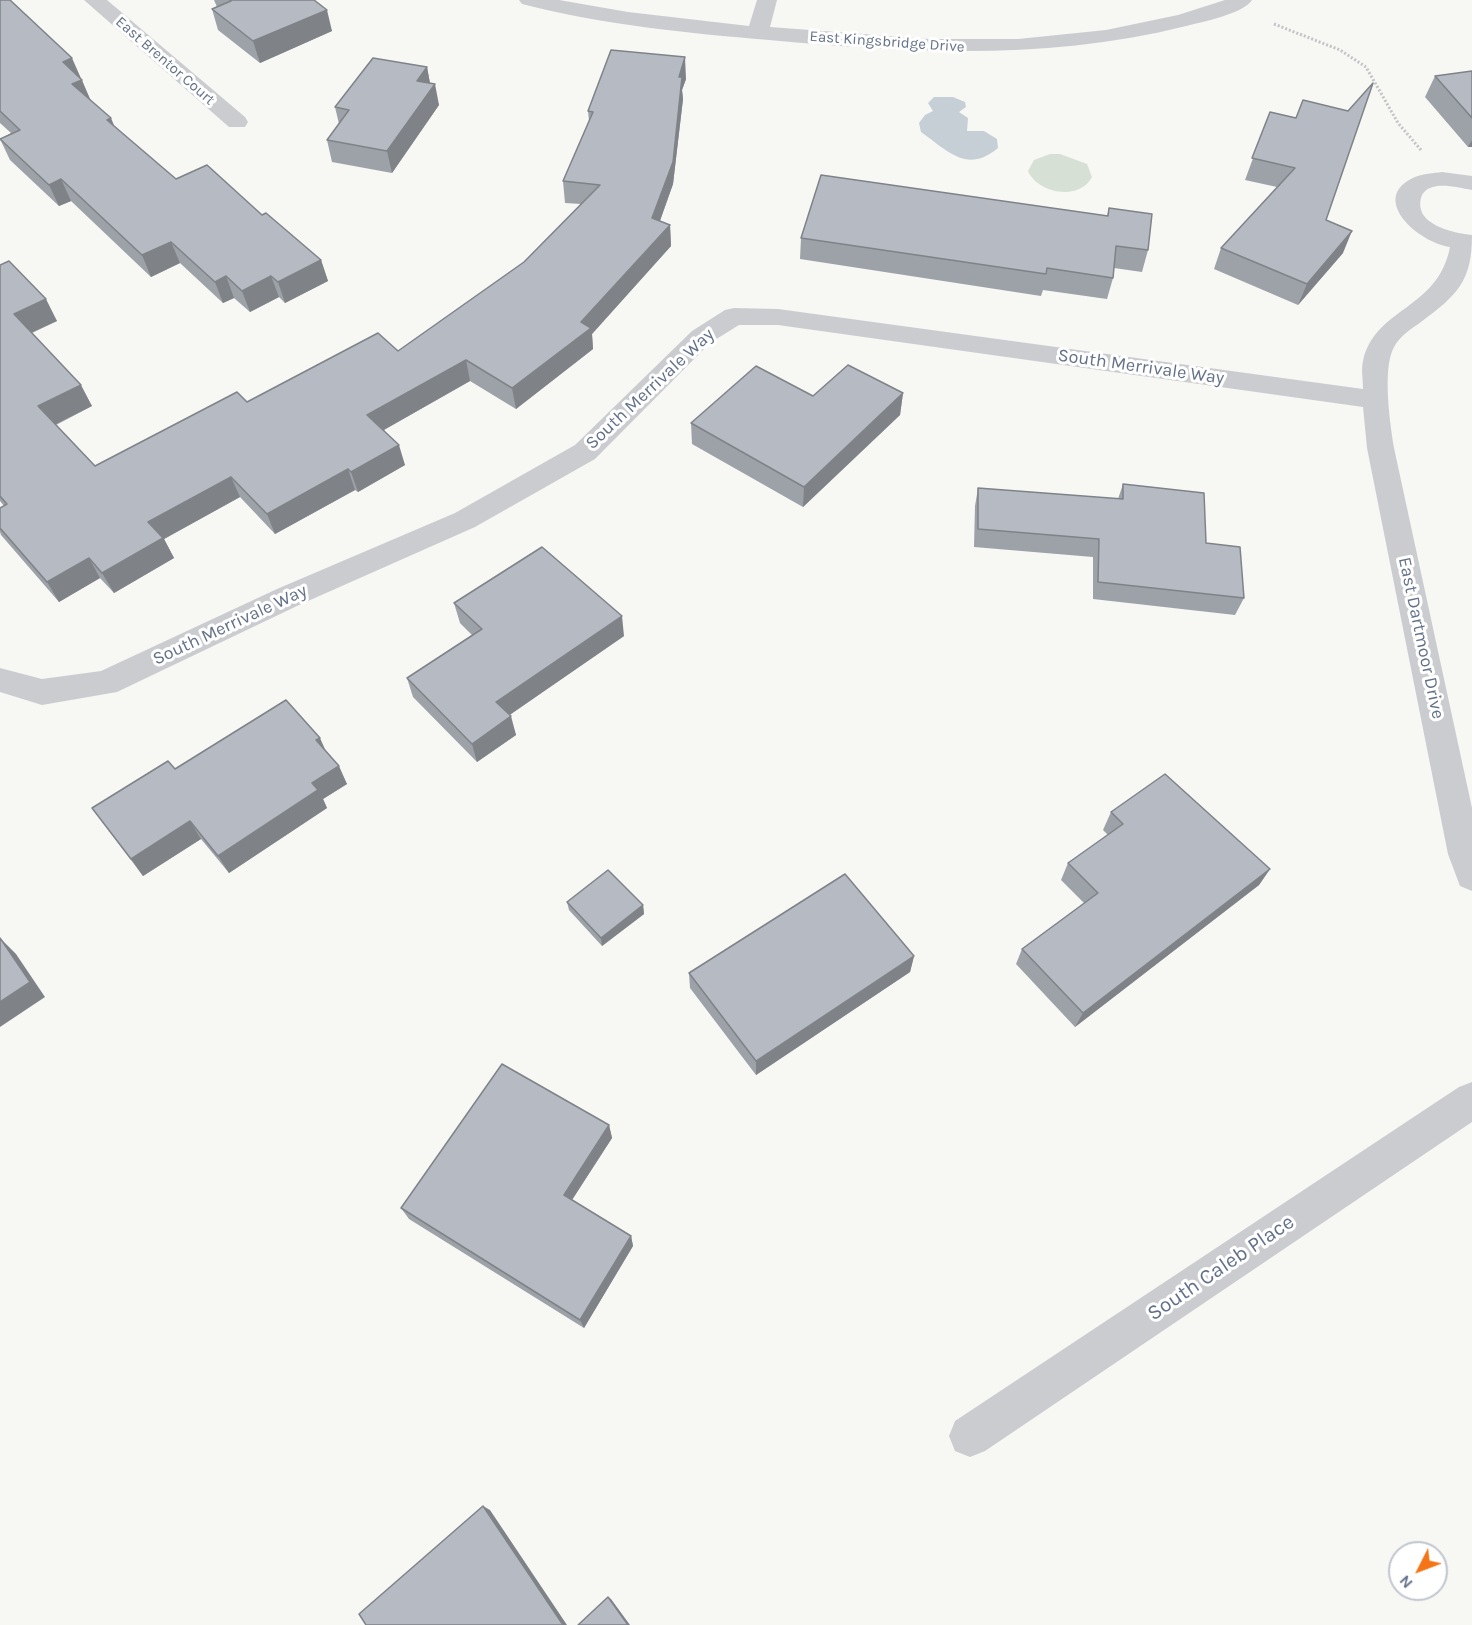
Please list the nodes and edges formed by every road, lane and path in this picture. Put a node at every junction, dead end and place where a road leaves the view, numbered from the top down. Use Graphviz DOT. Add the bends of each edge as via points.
graph roads {
  1 [pos="94,0"];
  2 [pos="529,0"];
  3 [pos="767,0"];
  4 [pos="1242,0"];
  5 [pos="1274,24"];
  6 [pos="758,33"];
  7 [pos="237,122"];
  8 [pos="1424,153"];
  9 [pos="1472,183"];
  10 [pos="1467,243"];
  11 [pos="1376,400"];
  12 [pos="0,680"];
  13 [pos="1472,876"];
  14 [pos="1472,1100"];
  15 [pos="970,1436"];
  1 -- 7 [label="street, East Brentor Court"];
  2 -- 6 [label="street, East Kingsbridge Drive" via="589,13"];
  3 -- 6 [label="street"];
  4 -- 6 [label="street, East Kingsbridge Drive" via="1191,20 1056,45 929,47"];
  5 -- 8 [label="path" via="1340,50 1366,67 1398,123"];
  9 -- 10 [label="street" via="1438,179 1421,183 1410,191 1406,203 1410,216 1423,228"];
  10 -- 11 [label="street, East Dartmoor Drive" via="1450,285 1394,332 1376,359"];
  11 -- 12 [label="street, South Merrivale Way" via="778,316 734,316 701,337 585,452 465,520 288,597 106,683 42,692"];
  11 -- 13 [label="street, East Dartmoor Drive" via="1376,436"];
  14 -- 15 [label="street, South Caleb Place"];
}
